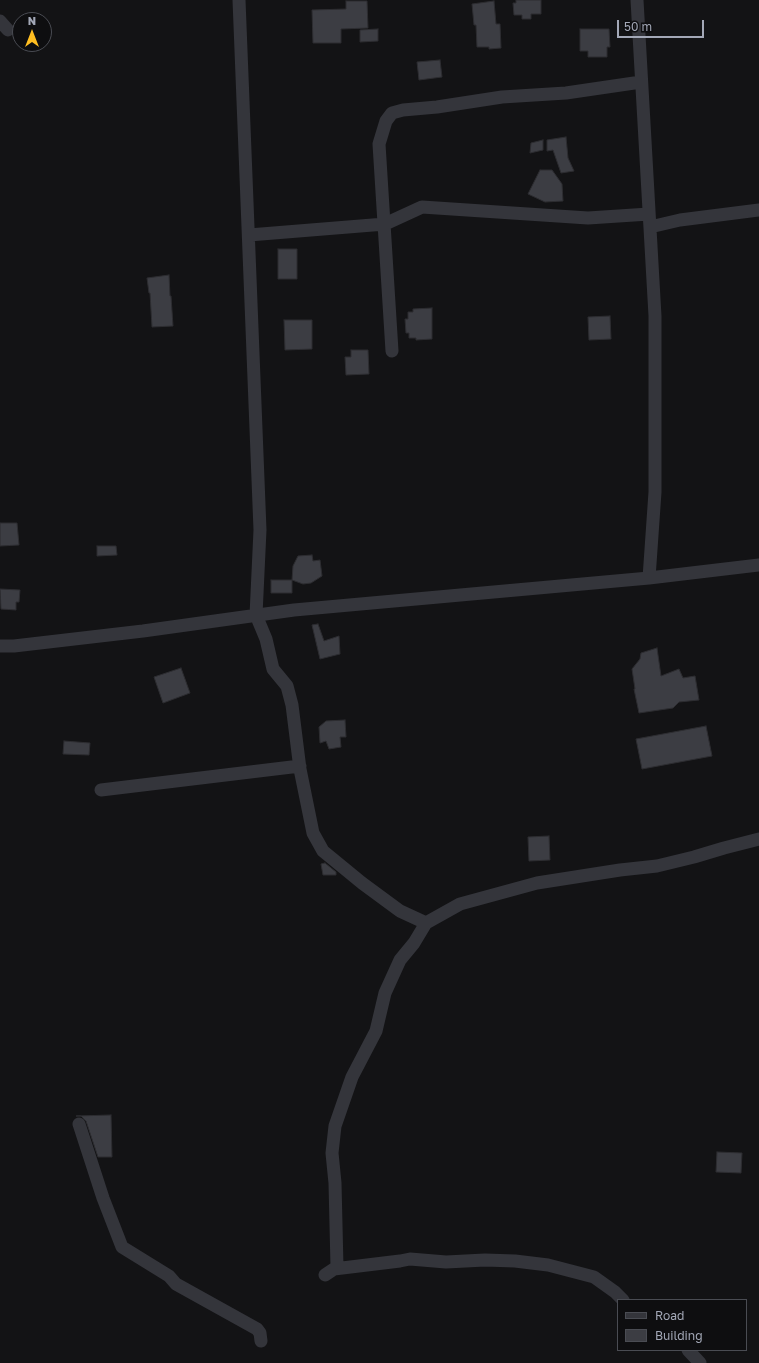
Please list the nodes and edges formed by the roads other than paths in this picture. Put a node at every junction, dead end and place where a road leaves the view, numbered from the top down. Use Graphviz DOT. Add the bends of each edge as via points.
graph roads {
  1 [pos="239,0"];
  2 [pos="637,0"];
  3 [pos="641,82"];
  4 [pos="759,210"];
  5 [pos="649,214"];
  6 [pos="384,224"];
  7 [pos="650,227"];
  8 [pos="249,235"];
  9 [pos="392,351"];
  10 [pos="759,565"];
  11 [pos="649,578"];
  12 [pos="256,615"];
  13 [pos="0,646"];
  14 [pos="300,766"];
  15 [pos="102,790"];
  16 [pos="759,839"];
  17 [pos="426,923"];
  18 [pos="79,1124"];
  19 [pos="622,1299"];
  20 [pos="261,1341"];
  21 [pos="689,1351"];
  22 [pos="700,1363"];
  1 -- 8 [label="street"];
  2 -- 3 [label="street"];
  3 -- 5 [label="street"];
  3 -- 6 [label="street" via="566,93 502,97 392,113 386,121 379,144"];
  4 -- 7 [label="street" via="680,220"];
  5 -- 6 [label="street" via="588,218 422,207"];
  5 -- 7 [label="street"];
  6 -- 8 [label="street"];
  6 -- 9 [label="street"];
  7 -- 11 [label="street" via="655,316 655,479"];
  8 -- 12 [label="street" via="260,530"];
  10 -- 11 [label="street"];
  11 -- 12 [label="street"];
  12 -- 13 [label="street" via="143,632"];
  12 -- 14 [label="street" via="266,639 273,668 287,686"];
  14 -- 15 [label="street"];
  14 -- 17 [label="street" via="313,834 323,851 400,911"];
  16 -- 17 [label="street" via="657,866 537,883 460,904"];
  17 -- 19 [label="street" via="400,960 384,993 376,1031 352,1077 335,1126 332,1153 337,1267 330,1272 410,1259 446,1262 515,1261 548,1265 594,1277"];
  18 -- 20 [label="street" via="122,1247 169,1276 176,1284 258,1329"];
  21 -- 22 [label="street"];
}
